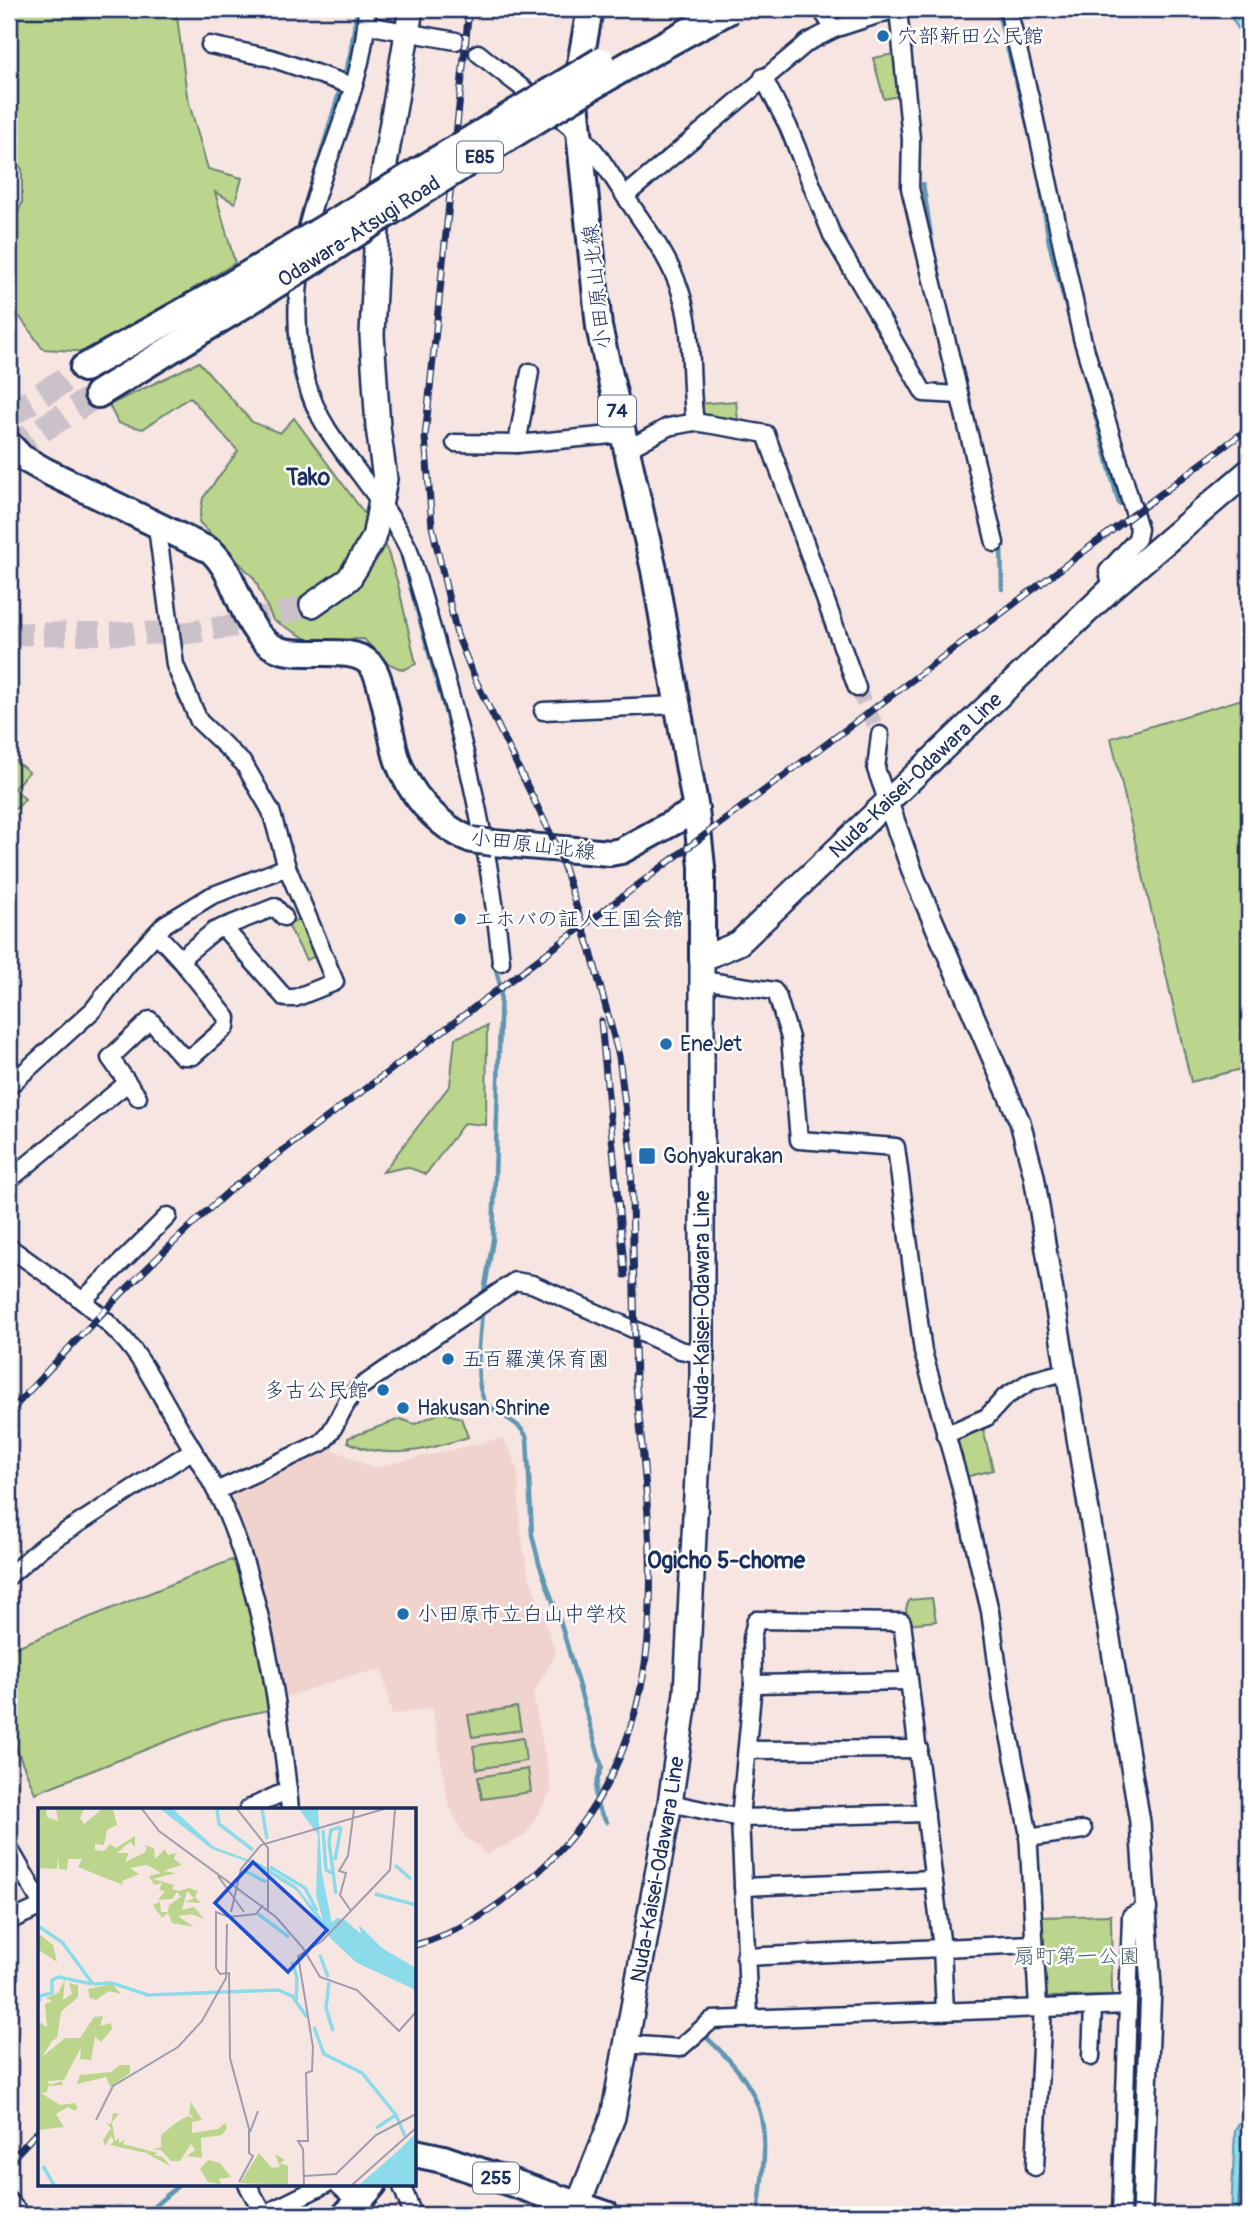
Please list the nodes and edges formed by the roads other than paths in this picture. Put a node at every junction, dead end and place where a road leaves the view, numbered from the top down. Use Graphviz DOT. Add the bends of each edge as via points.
graph roads {
  1 [pos="411,9"];
  2 [pos="590,9"];
  3 [pos="695,9"];
  4 [pos="730,9"];
  5 [pos="821,9"];
  6 [pos="897,9"];
  7 [pos="1008,9"];
  8 [pos="367,17"];
  9 [pos="834,29"];
  10 [pos="408,32"];
  11 [pos="456,41"];
  12 [pos="210,45"];
  13 [pos="478,53"];
  14 [pos="763,77"];
  15 [pos="353,86"];
  16 [pos="582,138"];
  17 [pos="625,196"];
  18 [pos="231,299"];
  19 [pos="84,368"];
  20 [pos="530,372"];
  21 [pos="99,394"];
  22 [pos="960,395"];
  23 [pos="695,422"];
  24 [pos="624,442"];
  25 [pos="455,443"];
  26 [pos="9,444"];
  27 [pos="517,444"];
  28 [pos="1249,471"];
  29 [pos="157,527"];
  30 [pos="995,544"];
  31 [pos="1111,587"];
  32 [pos="312,605"];
  33 [pos="857,688"];
  34 [pos="677,705"];
  35 [pos="543,711"];
  36 [pos="880,734"];
  37 [pos="887,800"];
  38 [pos="696,810"];
  39 [pos="287,867"];
  40 [pos="284,917"];
  41 [pos="223,927"];
  42 [pos="157,934"];
  43 [pos="180,959"];
  44 [pos="502,962"];
  45 [pos="702,969"];
  46 [pos="126,1084"];
  47 [pos="9,1086"];
  48 [pos="138,1097"];
  49 [pos="9,1180"];
  50 [pos="168,1216"];
  51 [pos="9,1247"];
  52 [pos="82,1301"];
  53 [pos="700,1354"];
  54 [pos="1068,1371"];
  55 [pos="945,1435"];
  56 [pos="193,1450"];
  57 [pos="216,1491"];
  58 [pos="9,1576"];
  59 [pos="908,1681"];
  60 [pos="753,1684"];
  61 [pos="919,1749"];
  62 [pos="747,1750"];
  63 [pos="288,1790"];
  64 [pos="670,1803"];
  65 [pos="250,1808"];
  66 [pos="290,1808"];
  67 [pos="926,1813"];
  68 [pos="740,1818"];
  69 [pos="1083,1830"];
  70 [pos="1028,1838"];
  71 [pos="9,1848"];
  72 [pos="933,1879"];
  73 [pos="743,1887"];
  74 [pos="38,1898"];
  75 [pos="38,1908"];
  76 [pos="1148,1908"];
  77 [pos="9,1921"];
  78 [pos="1033,1944"];
  79 [pos="942,1948"];
  80 [pos="745,1957"];
  81 [pos="1128,2005"];
  82 [pos="1041,2007"];
  83 [pos="1093,2007"];
  84 [pos="945,2011"];
  85 [pos="749,2017"];
  86 [pos="624,2044"];
  87 [pos="1091,2057"];
  88 [pos="416,2153"];
  89 [pos="1035,2167"];
  90 [pos="248,2186"];
  91 [pos="322,2186"];
  92 [pos="340,2186"];
  93 [pos="402,2186"];
  94 [pos="359,2200"];
  95 [pos="9,2201"];
  96 [pos="576,2210"];
  97 [pos="21,2215"];
  98 [pos="414,2215"];
  99 [pos="606,2215"];
  100 [pos="1121,2215"];
  101 [pos="1142,2215"];
  1 -- 10 [label="main road"];
  2 -- 16 [label="main road, 小田原山北線 / 74" via="575,92"];
  3 -- 18 [label="highway, Odawara-Atsugi Road / E85, bridge" via="544,94"];
  4 -- 18 [label="highway, Odawara-Atsugi Road / E85, bridge"];
  5 -- 9 [label="street"];
  6 -- 9 [label="street"];
  6 -- 22 [label="street" via="911,139 910,188"];
  7 -- 31 [label="street" via="1082,338 1139,529 1137,539 1108,570"];
  8 -- 10 [label="street"];
  8 -- 15 [label="street"];
  9 -- 14 [label="street" via="808,42"];
  10 -- 11 [label="street"];
  10 -- 32 [label="main road" via="378,205 372,335 385,479 374,538 349,579"];
  12 -- 15 [label="street" via="271,58"];
  13 -- 16 [label="street"];
  14 -- 17 [label="street"];
  14 -- 22 [label="street" via="832,235 924,393"];
  15 -- 44 [label="street" via="314,183 299,277 300,364 316,408 396,523 409,550 473,784 495,893"];
  16 -- 17 [label="street"];
  16 -- 24 [label="main road, 小田原山北線 / 74" via="599,327"];
  17 -- 23 [label="street" via="656,239 683,301 691,341"];
  18 -- 19 [label="highway, Odawara-Atsugi Road / E85"];
  18 -- 21 [label="highway, Odawara-Atsugi Road / E85"];
  20 -- 27 [label="street"];
  22 -- 30 [label="street"];
  23 -- 24 [label="street"];
  23 -- 33 [label="street" via="766,435"];
  24 -- 27 [label="street"];
  24 -- 34 [label="main road, 小田原山北線 / 74" via="654,570"];
  25 -- 27 [label="street"];
  26 -- 29 [label="main road, 小田原山北線" via="21,457"];
  28 -- 31 [label="main road, Nuda-Kaisei-Odawara Line"];
  29 -- 38 [label="main road, 小田原山北線" via="211,551 223,562 255,629 270,645 296,653 354,655 370,663 406,777 448,830 483,841 610,853"];
  29 -- 39 [label="street" via="176,665 199,721 244,764 271,811"];
  31 -- 37 [label="main road, Nuda-Kaisei-Odawara Line"];
  34 -- 35 [label="street"];
  34 -- 38 [label="main road, 小田原山北線 / 74"];
  36 -- 37 [label="street" via="876,769"];
  37 -- 45 [label="main road, Nuda-Kaisei-Odawara Line" via="739,943"];
  37 -- 54 [label="street" via="915,879 1020,1122 1034,1176"];
  38 -- 45 [label="main road, 小田原山北線 / 74" via="702,867"];
  39 -- 41 [label="street" via="335,982 285,998"];
  39 -- 42 [label="street" via="211,896 165,924"];
  40 -- 41 [label="street" via="275,907"];
  41 -- 43 [label="street"];
  42 -- 43 [label="street"];
  42 -- 47 [label="street" via="93,1010"];
  43 -- 46 [label="street" via="227,1018 226,1027 192,1056 182,1056 150,1020 110,1058"];
  45 -- 53 [label="main road, Nuda-Kaisei-Odawara Line"];
  45 -- 55 [label="street" via="778,995 790,1038 799,1140 896,1147 923,1352"];
  46 -- 48 [label="street"];
  46 -- 49 [label="street"];
  50 -- 52 [label="street"];
  51 -- 52 [label="street"];
  52 -- 56 [label="street" via="138,1356"];
  53 -- 57 [label="street" via="680,1350 526,1282 515,1282 352,1394 321,1443"];
  53 -- 64 [label="main road, Nuda-Kaisei-Odawara Line" via="685,1693"];
  54 -- 55 [label="street" via="1031,1381 1005,1397 987,1417"];
  54 -- 76 [label="street" via="1140,1822"];
  55 -- 70 [label="street" via="990,1611"];
  56 -- 57 [label="street"];
  56 -- 58 [label="street" via="42,1547"];
  57 -- 63 [label="street" via="243,1557 261,1631"];
  59 -- 60 [label="street"];
  59 -- 60 [label="street" via="902,1622 756,1620"];
  59 -- 61 [label="street"];
  60 -- 62 [label="street"];
  61 -- 62 [label="street"];
  61 -- 67 [label="street"];
  62 -- 68 [label="street"];
  63 -- 65 [label="street"];
  63 -- 66 [label="street"];
  64 -- 68 [label="street"];
  64 -- 86 [label="main road, Nuda-Kaisei-Odawara Line"];
  67 -- 68 [label="street"];
  67 -- 72 [label="street"];
  68 -- 73 [label="street"];
  69 -- 70 [label="street"];
  70 -- 78 [label="street"];
  71 -- 74 [label="street"];
  72 -- 73 [label="street"];
  72 -- 79 [label="street"];
  73 -- 80 [label="street"];
  75 -- 77 [label="street"];
  76 -- 81 [label="street" via="1131,1916"];
  76 -- 101 [label="street" via="1151,1987"];
  78 -- 79 [label="street"];
  78 -- 82 [label="street"];
  79 -- 80 [label="street"];
  79 -- 84 [label="street"];
  80 -- 85 [label="street"];
  81 -- 83 [label="street"];
  81 -- 100 [label="street"];
  82 -- 83 [label="street"];
  82 -- 84 [label="street"];
  82 -- 89 [label="street"];
  83 -- 87 [label="street"];
  84 -- 85 [label="street"];
  85 -- 86 [label="street" via="712,2020 680,2048"];
  86 -- 96 [label="main road, Nuda-Kaisei-Odawara Line" via="613,2117"];
  88 -- 96 [label="highway, 255" via="443,2159"];
  90 -- 91 [label="street" via="267,2213"];
  92 -- 94 [label="street"];
  93 -- 98 [label="street"];
  95 -- 97 [label="street"];
  96 -- 99 [label="highway, 255"];
}
